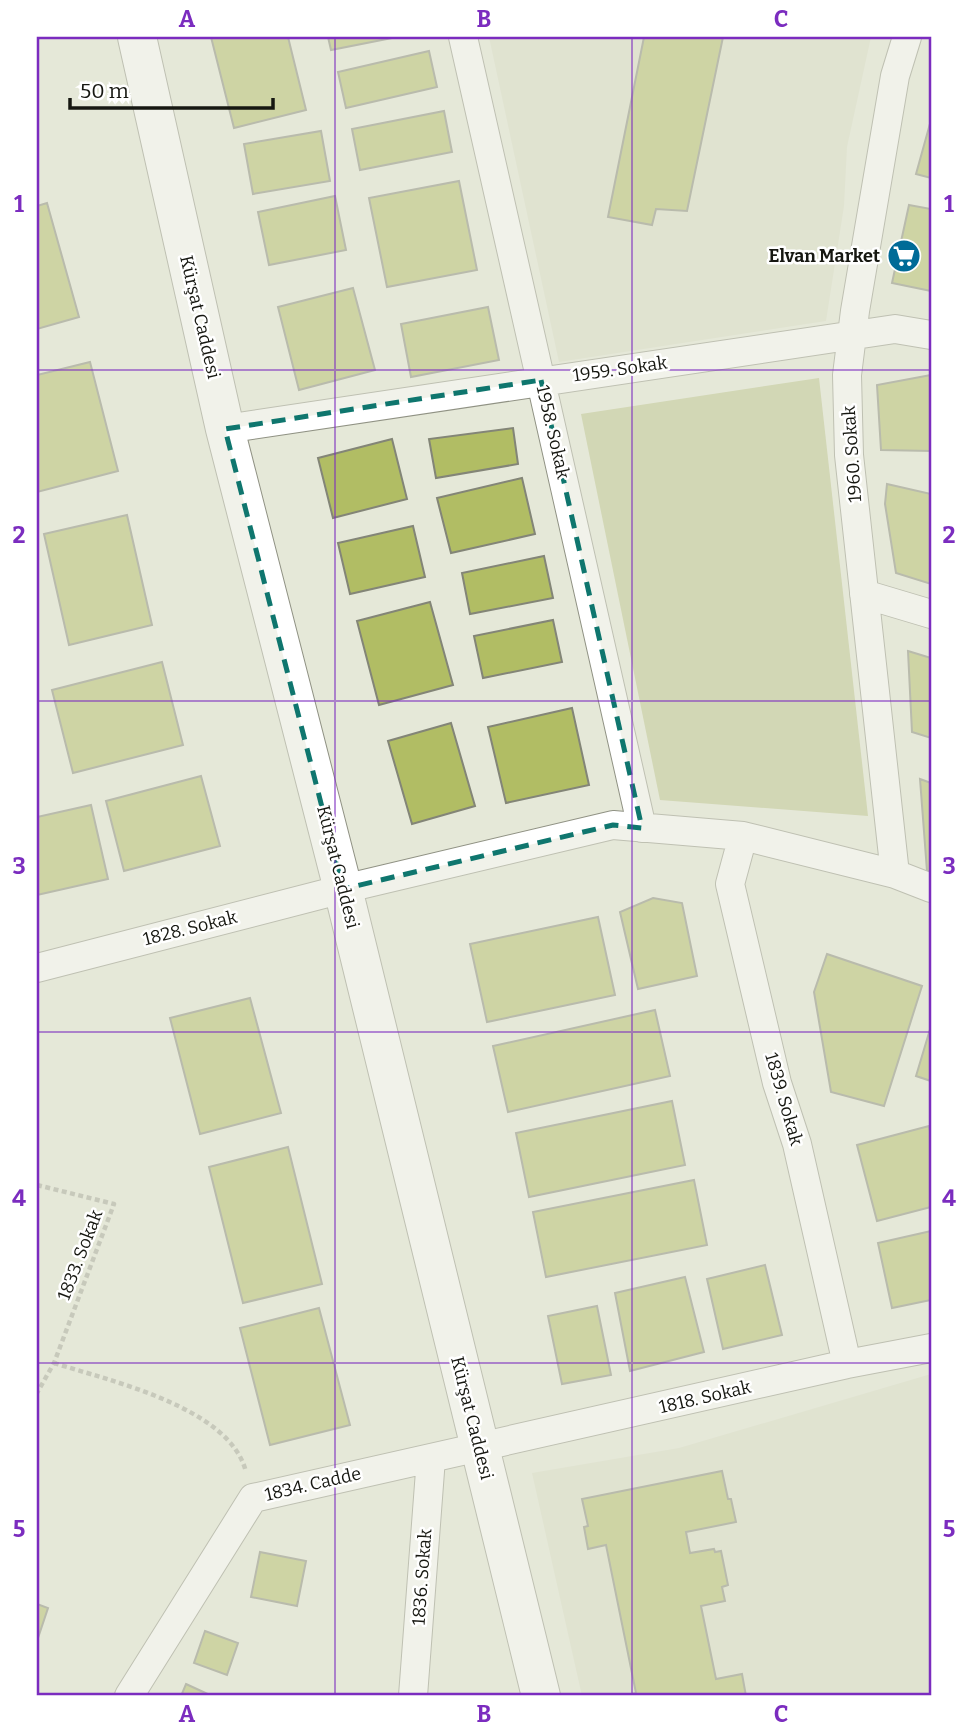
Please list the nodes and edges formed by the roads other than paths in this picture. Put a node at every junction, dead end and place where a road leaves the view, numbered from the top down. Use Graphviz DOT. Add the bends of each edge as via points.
graph roads {
  1 [pos="137,37"];
  2 [pos="463,37"];
  3 [pos="907,37"];
  4 [pos="931,335"];
  5 [pos="852,336"];
  6 [pos="541,380"];
  7 [pos="225,429"];
  8 [pos="864,594"];
  9 [pos="931,614"];
  10 [pos="642,828"];
  11 [pos="743,836"];
  12 [pos="895,874"];
  13 [pos="931,888"];
  14 [pos="344,889"];
  15 [pos="37,968"];
  16 [pos="931,1348"];
  17 [pos="847,1364"];
  18 [pos="479,1449"];
  19 [pos="431,1458"];
  20 [pos="129,1696"];
  21 [pos="413,1696"];
  22 [pos="541,1696"];
  1 -- 7 [label="street, Kürşat Caddesi"];
  2 -- 6 [label="street, 1958. Sokak"];
  3 -- 5 [label="street, 1960. Sokak" via="895,76"];
  4 -- 5 [label="street, 1959. Sokak" via="895,328"];
  5 -- 6 [label="street, 1959. Sokak"];
  5 -- 8 [label="street, 1960. Sokak" via="847,374 849,455"];
  6 -- 7 [label="street, 1959. Sokak"];
  6 -- 10 [label="street, 1958. Sokak"];
  7 -- 14 [label="street, Kürşat Caddesi"];
  8 -- 9 [label="street"];
  8 -- 12 [label="street, 1960. Sokak"];
  10 -- 11 [label="street, 1828. Sokak"];
  10 -- 14 [label="street, 1828. Sokak" via="613,825"];
  11 -- 12 [label="street, 1828. Sokak"];
  11 -- 17 [label="street, 1839. Sokak" via="730,884 777,1083 797,1144"];
  12 -- 13 [label="street, 1828. Sokak"];
  14 -- 15 [label="street, 1828. Sokak"];
  14 -- 18 [label="street, Kürşat Caddesi"];
  16 -- 17 [label="street, 1818. Sokak"];
  17 -- 18 [label="street, 1818. Sokak"];
  18 -- 19 [label="street, 1834. Cadde"];
  18 -- 22 [label="street, Kürşat Caddesi"];
  19 -- 20 [label="street, 1834. Cadde" via="253,1498"];
  19 -- 21 [label="street, 1836. Sokak"];
}
